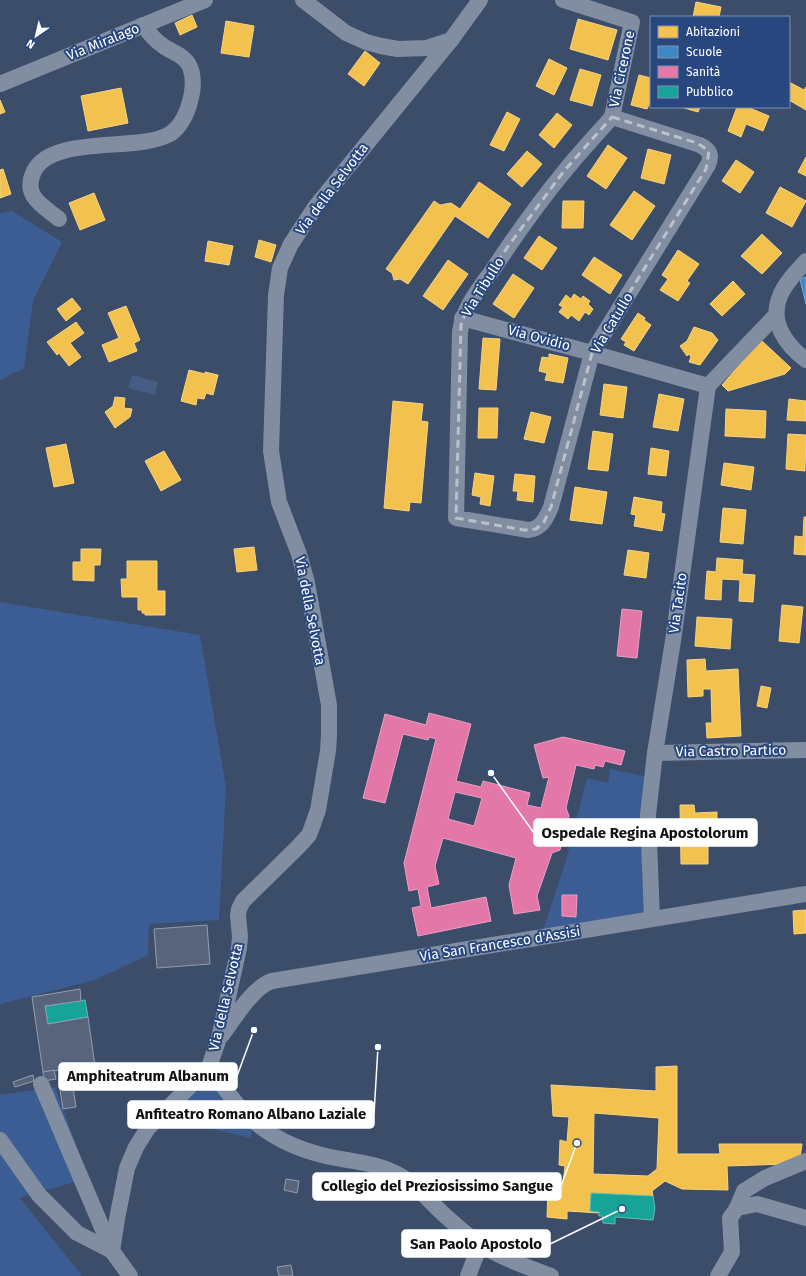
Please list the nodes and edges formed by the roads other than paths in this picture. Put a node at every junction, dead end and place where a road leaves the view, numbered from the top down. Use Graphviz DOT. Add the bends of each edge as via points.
graph roads {
  1 [pos="205,0"];
  2 [pos="303,0"];
  3 [pos="480,0"];
  4 [pos="562,0"];
  5 [pos="143,25"];
  6 [pos="451,40"];
  7 [pos="0,84"];
  8 [pos="612,117"];
  9 [pos="59,219"];
  10 [pos="806,261"];
  11 [pos="776,315"];
  12 [pos="462,318"];
  13 [pos="592,352"];
  14 [pos="806,360"];
  15 [pos="708,386"];
  16 [pos="456,518"];
  17 [pos="806,750"];
  18 [pos="655,752"];
  19 [pos="806,894"];
  20 [pos="652,919"];
  21 [pos="219,1038"];
  22 [pos="209,1067"];
  23 [pos="41,1084"];
  24 [pos="0,1140"];
  25 [pos="806,1161"];
  26 [pos="737,1208"];
  27 [pos="806,1218"];
  28 [pos="481,1245"];
  29 [pos="112,1251"];
  30 [pos="130,1276"];
  31 [pos="468,1276"];
  32 [pos="551,1276"];
  33 [pos="718,1276"];
  1 -- 5 [label="street, Via Miralago"];
  2 -- 6 [label="street" via="346,33 380,46 398,49 426,48"];
  3 -- 6 [label="street, Via della Selvotta"];
  4 -- 8 [label="street, Via Cicerone" via="632,22"];
  5 -- 7 [label="street, Via Miralago"];
  5 -- 9 [label="street" via="163,47 181,56 189,66 193,85 189,106 177,128 163,137 65,150 42,161 34,170 30,190 36,199"];
  6 -- 21 [label="street, Via della Selvotta" via="316,206 291,244 278,276 271,451 279,502 300,554 307,583 328,704 329,743 318,810 309,835 247,896 239,910 239,946"];
  8 -- 12 [label="street, Via Tibullo" via="551,188 505,251"];
  8 -- 13 [label="street, Via Catullo" via="700,145 710,153 710,159"];
  10 -- 11 [label="street" via="783,290"];
  11 -- 14 [label="street" via="782,334 792,348"];
  11 -- 15 [label="street"];
  12 -- 13 [label="street, Via Ovidio"];
  12 -- 16 [label="street, Via Tibullo"];
  13 -- 15 [label="street, Via Ovidio"];
  13 -- 16 [label="street, Via Catullo" via="551,508 542,525 536,529 524,530"];
  15 -- 18 [label="street, Via Tacito"];
  17 -- 18 [label="street, Via Castro Partico"];
  18 -- 20 [label="street, Via Tacito" via="648,815"];
  19 -- 20 [label="street, Via San Francesco d'Assisi"];
  20 -- 21 [label="street, Via San Francesco d'Assisi" via="272,981 252,996"];
  21 -- 22 [label="street, Via della Selvotta"];
  22 -- 28 [label="street" via="243,1111 263,1129 303,1149 374,1165 399,1175"];
  22 -- 29 [label="street" via="148,1128 136,1147 127,1168"];
  23 -- 29 [label="street"];
  24 -- 29 [label="street" via="39,1195 78,1233"];
  25 -- 26 [label="street" via="765,1178 744,1191"];
  26 -- 27 [label="street" via="757,1204"];
  26 -- 33 [label="street" via="730,1218 732,1252"];
  28 -- 31 [label="street"];
  28 -- 32 [label="street"];
  29 -- 30 [label="street"];
}
